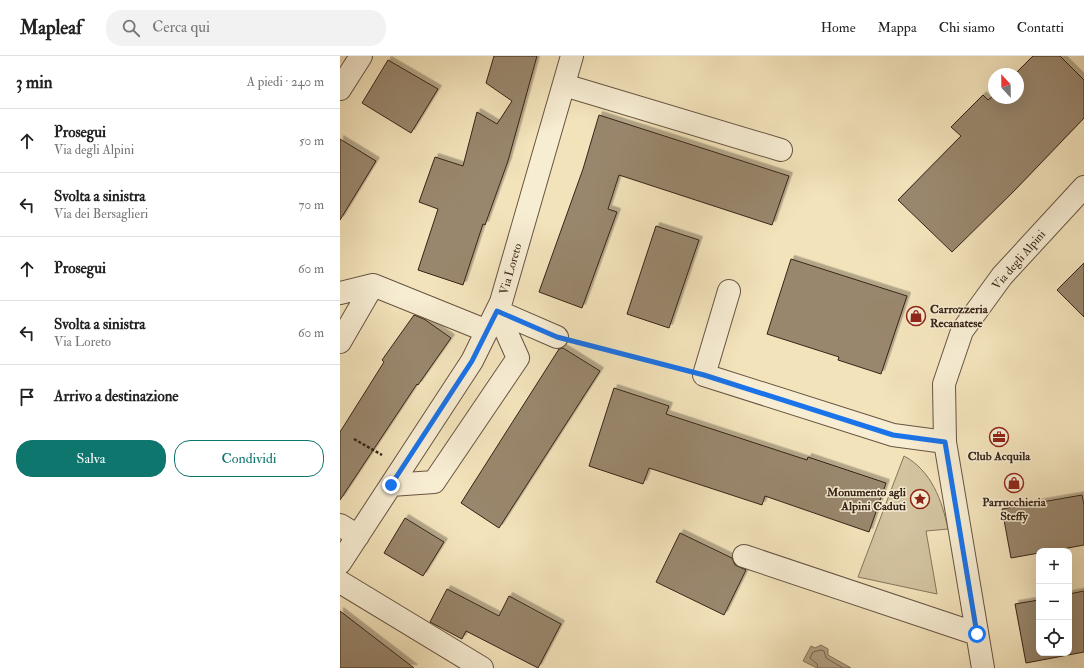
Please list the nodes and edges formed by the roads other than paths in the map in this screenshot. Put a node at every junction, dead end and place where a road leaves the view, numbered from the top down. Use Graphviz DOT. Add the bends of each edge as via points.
graph roads {
  1 [pos="361,56"];
  2 [pos="572,56"];
  3 [pos="564,85"];
  4 [pos="340,89"];
  5 [pos="781,150"];
  6 [pos="1084,187"];
  7 [pos="373,285"];
  8 [pos="729,291"];
  9 [pos="340,293"];
  10 [pos="497,311"];
  11 [pos="487,331"];
  12 [pos="557,337"];
  13 [pos="340,342"];
  14 [pos="945,442"];
  15 [pos="391,485"];
  16 [pos="349,530"];
  17 [pos="744,556"];
  18 [pos="340,563"];
  19 [pos="340,582"];
  20 [pos="977,634"];
  21 [pos="482,668"];
  22 [pos="983,668"];
  1 -- 4 [label="street"];
  2 -- 3 [label="street, Via Loreto"];
  3 -- 5 [label="street"];
  3 -- 10 [label="street, Via Loreto"];
  6 -- 14 [label="street, Via degli Alpini" via="1002,276 962,332 944,384"];
  7 -- 9 [label="street"];
  7 -- 11 [label="street"];
  7 -- 13 [label="street"];
  8 -- 14 [label="street" via="704,375 893,435"];
  10 -- 11 [label="street, Via Loreto"];
  10 -- 12 [label="street"];
  10 -- 15 [label="street" via="518,358 434,482"];
  11 -- 15 [label="street, Via Loreto" via="472,361"];
  14 -- 20 [label="street, Via degli Alpini"];
  15 -- 16 [label="street, Via Loreto"];
  16 -- 18 [label="street, Via Loreto"];
  17 -- 20 [label="street"];
  19 -- 21 [label="street"];
  20 -- 22 [label="street, Via degli Alpini"];
}
